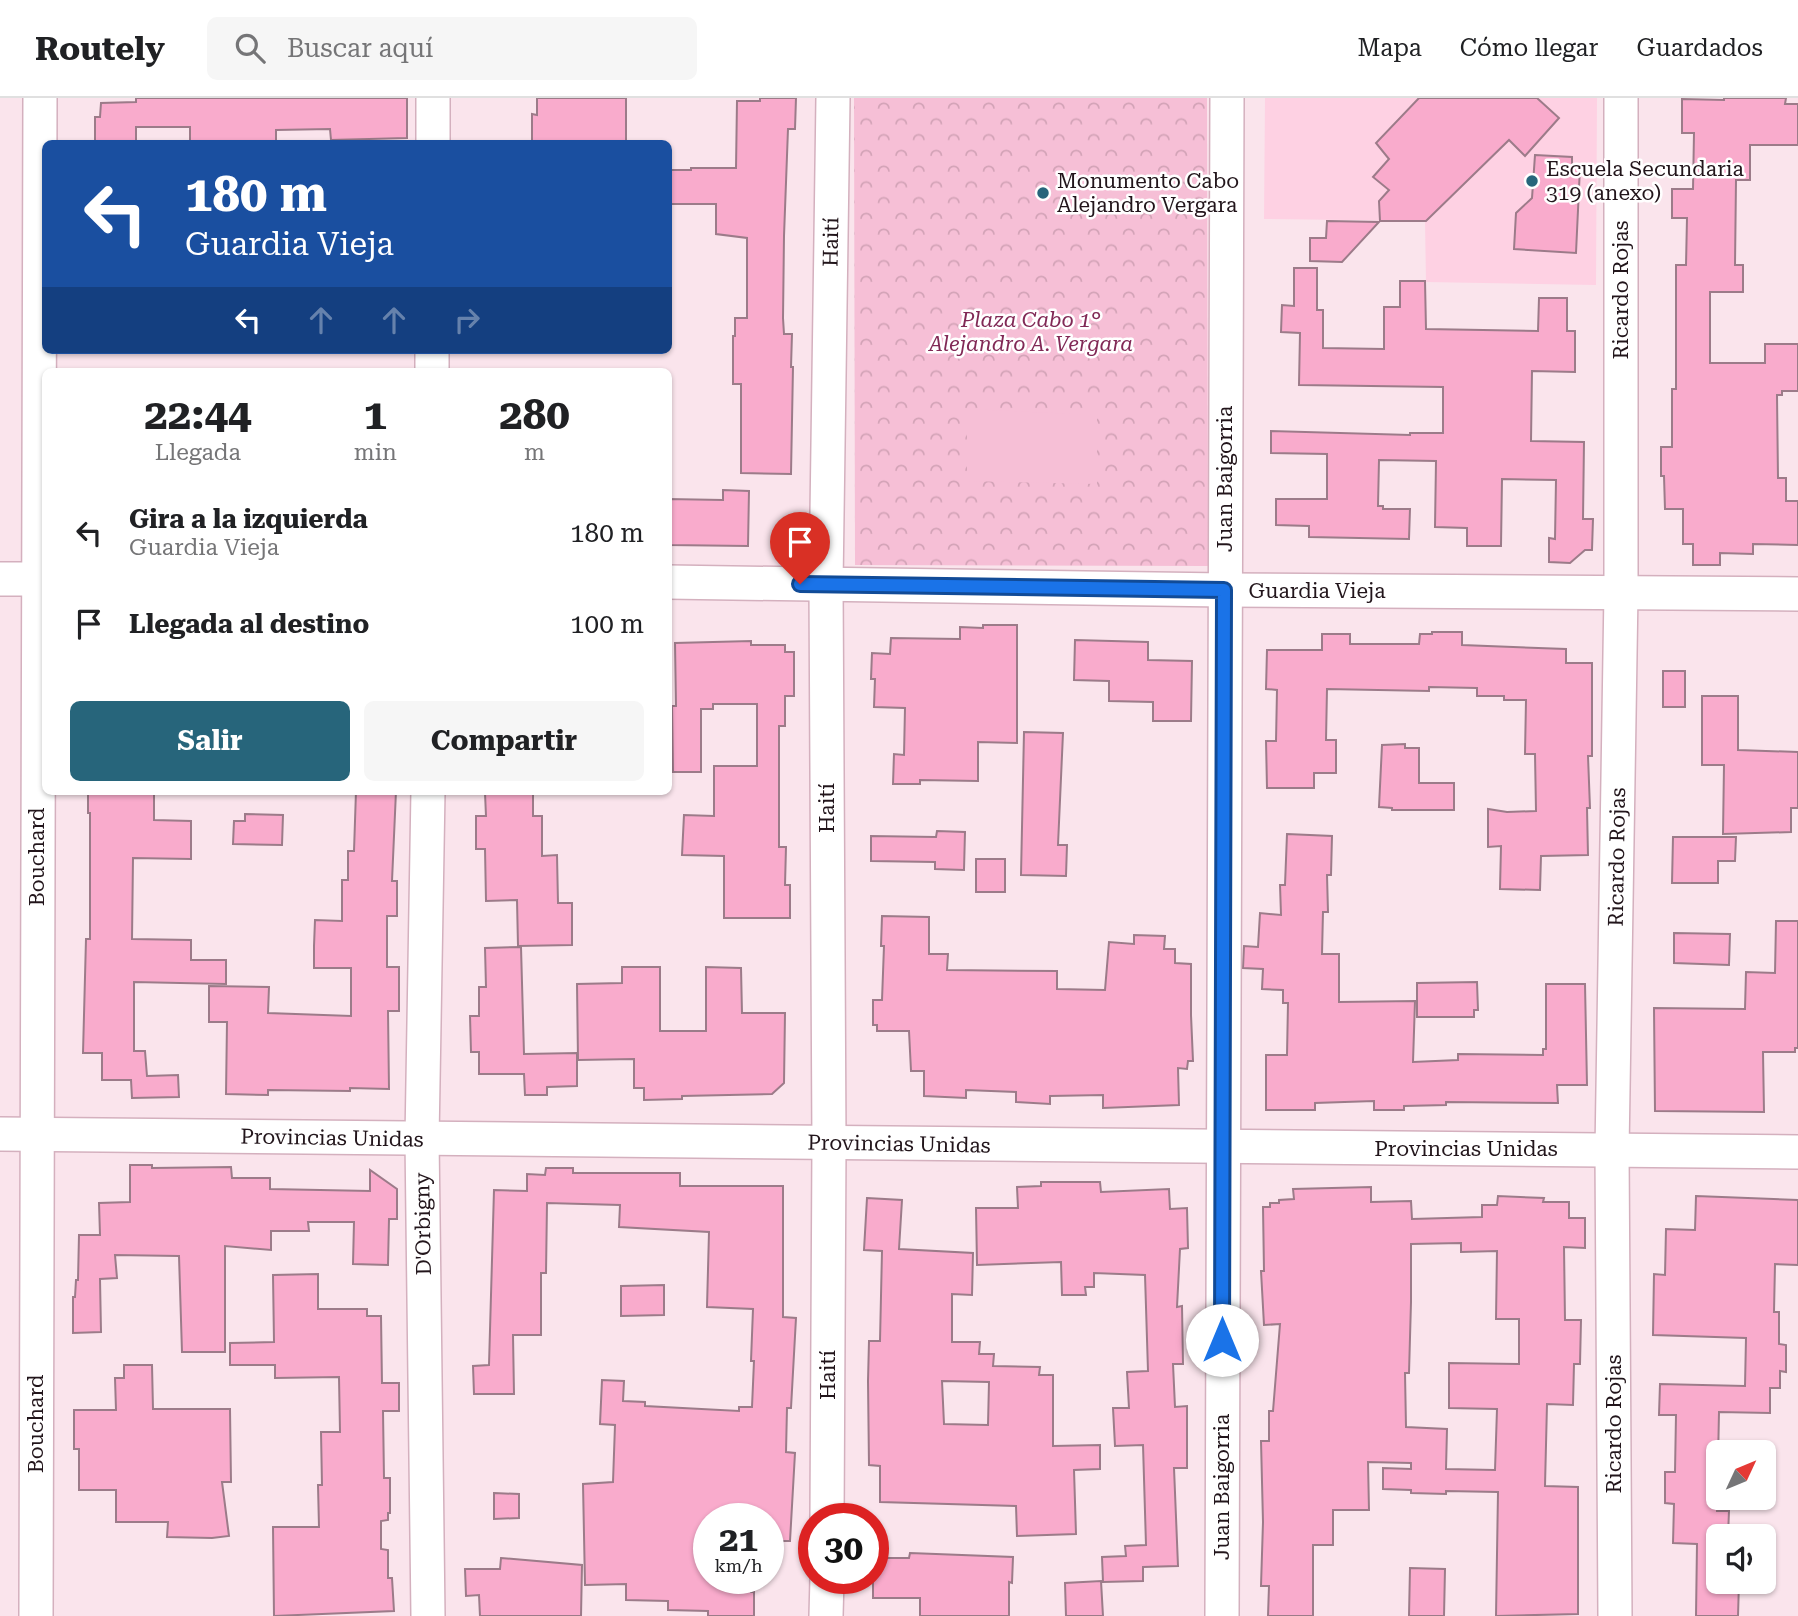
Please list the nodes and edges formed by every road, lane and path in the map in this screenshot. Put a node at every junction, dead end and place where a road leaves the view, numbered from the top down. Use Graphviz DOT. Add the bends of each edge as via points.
graph roads {
  1 [pos="40,98"];
  2 [pos="433,98"];
  3 [pos="834,98"];
  4 [pos="1227,98"];
  5 [pos="1621,98"];
  6 [pos="433,140"];
  7 [pos="0,579"];
  8 [pos="42,579"];
  9 [pos="672,582"];
  10 [pos="826,584"];
  11 [pos="1224,590"];
  12 [pos="1621,592"];
  13 [pos="1798,594"];
  14 [pos="428,795"];
  15 [pos="0,1134"];
  16 [pos="36,1135"];
  17 [pos="422,1139"];
  18 [pos="829,1143"];
  19 [pos="1222,1147"];
  20 [pos="1612,1151"];
  21 [pos="1798,1152"];
  22 [pos="827,1503"];
  23 [pos="827,1594"];
  24 [pos="36,1616"];
  25 [pos="428,1616"];
  26 [pos="826,1616"];
  27 [pos="1222,1616"];
  28 [pos="1615,1616"];
  1 -- 8 [label="street, Bouchard"];
  2 -- 6 [label="street"];
  3 -- 10 [label="street, Haití"];
  4 -- 11 [label="street, Juan Baigorria"];
  5 -- 12 [label="street, Ricardo Rojas"];
  7 -- 8 [label="street"];
  8 -- 16 [label="street, Bouchard"];
  9 -- 10 [label="street, Guardia Vieja"];
  10 -- 11 [label="street, Guardia Vieja"];
  10 -- 18 [label="street, Haití"];
  11 -- 12 [label="street, Guardia Vieja"];
  11 -- 19 [label="street, Juan Baigorria"];
  12 -- 13 [label="street, Guardia Vieja"];
  12 -- 20 [label="street, Ricardo Rojas"];
  14 -- 17 [label="street, D'Orbigny"];
  15 -- 16 [label="street, Provincias Unidas"];
  16 -- 17 [label="street, Provincias Unidas"];
  16 -- 24 [label="street, Bouchard"];
  17 -- 18 [label="street, Provincias Unidas"];
  17 -- 25 [label="street, D'Orbigny"];
  18 -- 19 [label="street, Provincias Unidas"];
  18 -- 22 [label="street, Haití"];
  19 -- 20 [label="street, Provincias Unidas"];
  19 -- 27 [label="street, Juan Baigorria"];
  20 -- 21 [label="street, Provincias Unidas"];
  20 -- 28 [label="street, Ricardo Rojas"];
  23 -- 26 [label="street"];
}
